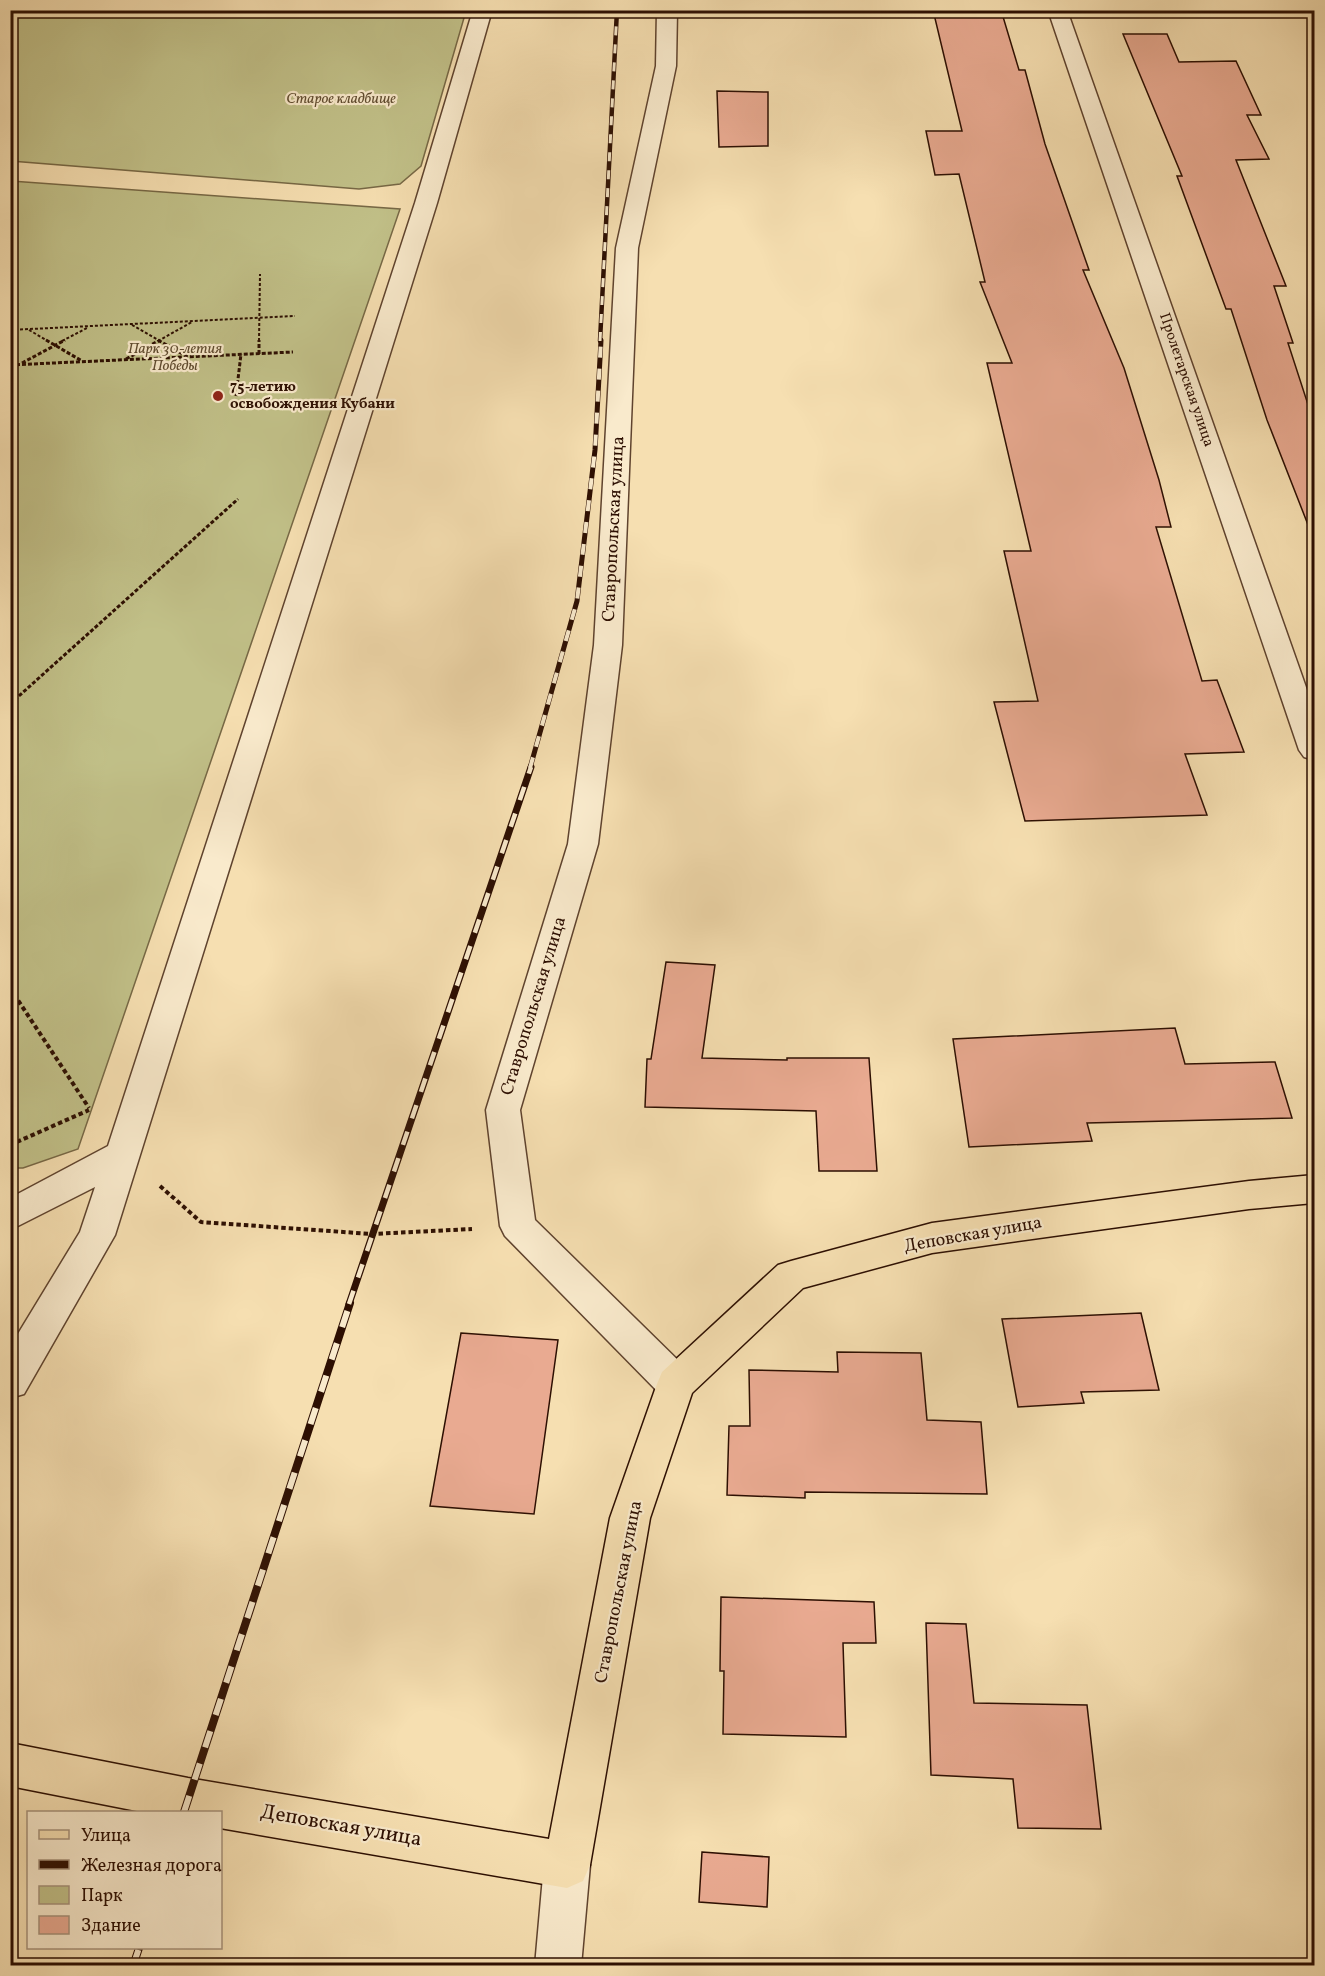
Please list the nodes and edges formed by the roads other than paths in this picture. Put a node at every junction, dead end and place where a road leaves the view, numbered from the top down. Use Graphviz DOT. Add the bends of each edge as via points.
graph roads {
  1 [pos="483,10"];
  2 [pos="667,10"];
  3 [pos="1057,10"];
  4 [pos="1314,750"];
  5 [pos="123,1154"];
  6 [pos="1314,1189"];
  7 [pos="10,1216"];
  8 [pos="10,1382"];
  9 [pos="676,1384"];
  10 [pos="10,1764"];
  11 [pos="567,1865"];
  12 [pos="558,1965"];
  1 -- 5 [label="street" via="426,203"];
  2 -- 9 [label="street, Ставропольская улица" via="666,66 627,248 608,645 583,844 503,1110 518,1226"];
  3 -- 4 [label="street, Пролетарская улица"];
  5 -- 7 [label="street"];
  5 -- 8 [label="street" via="97,1235"];
  6 -- 9 [label="main road, Деповская улица" via="932,1238 791,1276"];
  9 -- 11 [label="main road, Ставропольская улица" via="630,1518"];
  10 -- 11 [label="main road, Деповская улица" via="200,1802"];
  11 -- 12 [label="street, Ставропольская улица"];
}
